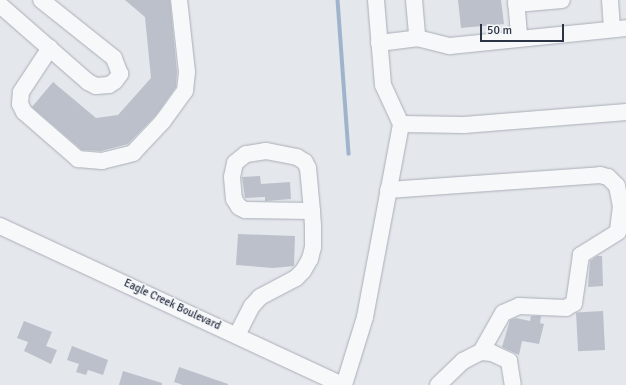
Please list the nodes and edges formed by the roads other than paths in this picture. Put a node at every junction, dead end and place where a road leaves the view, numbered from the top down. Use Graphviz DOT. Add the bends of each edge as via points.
graph roads {
  1 [pos="41,0"];
  2 [pos="179,0"];
  3 [pos="376,0"];
  4 [pos="414,0"];
  5 [pos="562,0"];
  6 [pos="610,0"];
  7 [pos="516,2"];
  8 [pos="4,4"];
  9 [pos="619,28"];
  10 [pos="417,38"];
  11 [pos="519,38"];
  12 [pos="379,43"];
  13 [pos="50,48"];
  14 [pos="626,112"];
  15 [pos="401,124"];
  16 [pos="388,190"];
  17 [pos="312,211"];
  18 [pos="0,226"];
  19 [pos="237,335"];
  20 [pos="482,352"];
  21 [pos="344,385"];
  22 [pos="438,385"];
  23 [pos="513,385"];
  1 -- 13 [label="street" via="114,58 120,74 109,85 96,86 88,82"];
  2 -- 13 [label="street" via="187,72 185,91 163,121 133,153 102,161 78,159 24,112 20,104 21,92"];
  3 -- 12 [label="street"];
  4 -- 10 [label="street"];
  5 -- 7 [label="street"];
  6 -- 9 [label="street"];
  7 -- 11 [label="street"];
  8 -- 13 [label="street"];
  9 -- 11 [label="street"];
  10 -- 11 [label="street" via="450,46"];
  10 -- 12 [label="street"];
  12 -- 15 [label="street" via="383,85"];
  14 -- 15 [label="street" via="464,125"];
  15 -- 16 [label="street"];
  16 -- 20 [label="street" via="600,175 608,177 617,186 621,206 618,232 581,255 574,303 566,308 519,306 503,313"];
  16 -- 21 [label="street" via="365,317"];
  17 -- 17 [label="street" via="308,168 297,157 266,151 246,154 235,163 232,177 234,199 239,207 245,210"];
  17 -- 19 [label="street" via="313,247 310,259 296,278 260,297 252,306"];
  18 -- 19 [label="street, Eagle Creek Boulevard"];
  19 -- 21 [label="street, Eagle Creek Boulevard"];
  20 -- 22 [label="street" via="463,361"];
  20 -- 23 [label="street" via="492,353 509,361"];
}
